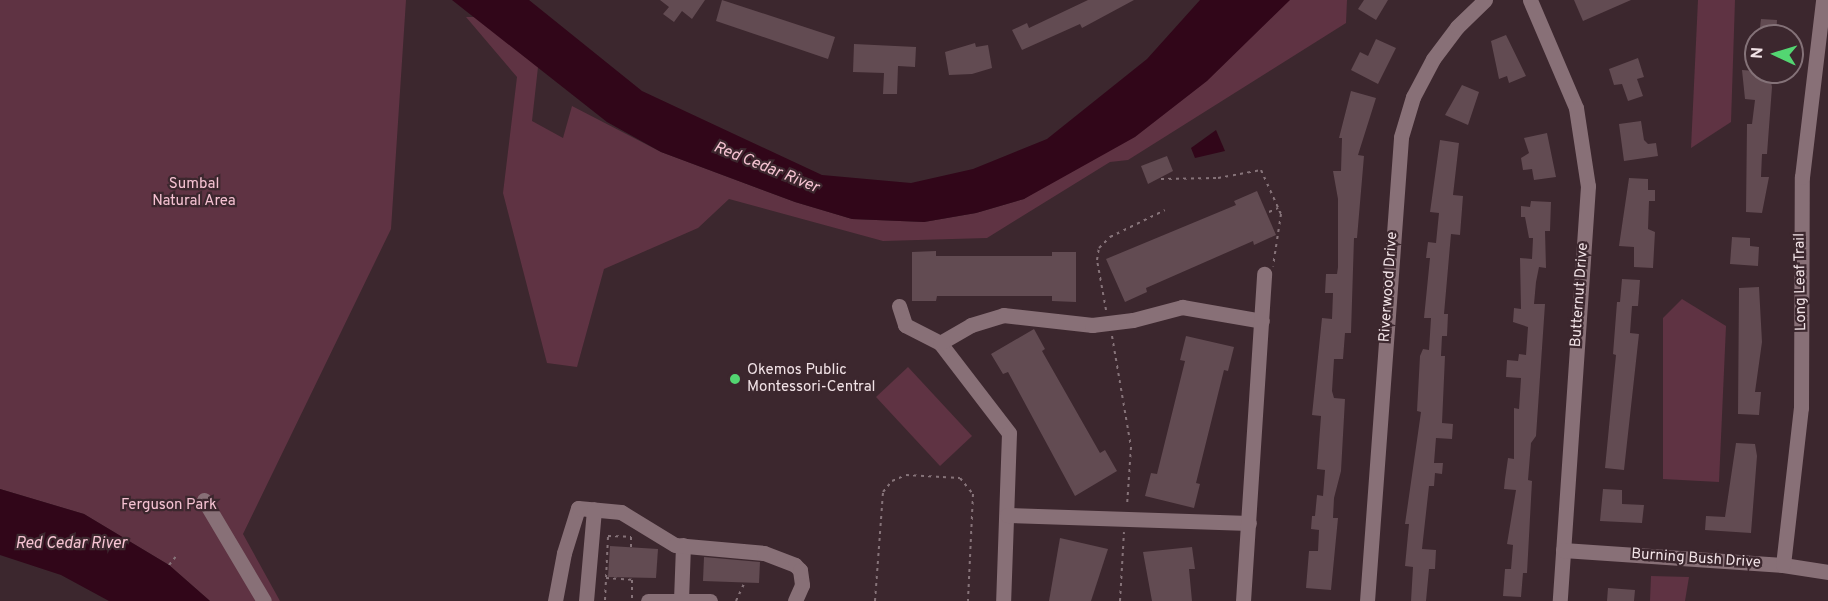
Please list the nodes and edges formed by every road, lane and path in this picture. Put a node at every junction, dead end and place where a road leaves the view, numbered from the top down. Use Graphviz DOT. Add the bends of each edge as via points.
graph roads {
  1 [pos="1485,0"];
  2 [pos="1530,0"];
  3 [pos="1823,0"];
  4 [pos="1161,179"];
  5 [pos="1278,208"];
  6 [pos="1165,210"];
  7 [pos="1269,212"];
  8 [pos="1264,274"];
  9 [pos="899,306"];
  10 [pos="1262,321"];
  11 [pos="1109,324"];
  12 [pos="940,344"];
  13 [pos="204,500"];
  14 [pos="594,508"];
  15 [pos="1007,515"];
  16 [pos="1125,519"];
  17 [pos="1249,523"];
  18 [pos="683,545"];
  19 [pos="631,547"];
  20 [pos="1563,550"];
  21 [pos="178,554"];
  22 [pos="169,565"];
  23 [pos="1783,565"];
  24 [pos="1828,572"];
  25 [pos="606,578"];
  26 [pos="744,584"];
  27 [pos="605,600"];
  28 [pos="681,600"];
  29 [pos="264,601"];
  30 [pos="555,601"];
  31 [pos="586,601"];
  32 [pos="632,601"];
  33 [pos="648,601"];
  34 [pos="710,601"];
  35 [pos="736,601"];
  36 [pos="795,601"];
  37 [pos="875,601"];
  38 [pos="968,601"];
  39 [pos="1003,601"];
  40 [pos="1120,601"];
  41 [pos="1243,601"];
  42 [pos="1367,601"];
  43 [pos="1560,601"];
  1 -- 42 [label="street, Riverwood Drive" via="1457,27 1433,59 1413,97 1401,137"];
  2 -- 20 [label="street, Butternut Drive" via="1576,108 1588,186"];
  3 -- 23 [label="street, Long Leaf Trail" via="1802,177 1801,408"];
  4 -- 5 [label="path" via="1218,178 1261,170"];
  5 -- 7 [label="path"];
  5 -- 8 [label="path" via="1282,225 1276,264"];
  6 -- 11 [label="path" via="1110,237 1099,248 1097,260"];
  8 -- 10 [label="street"];
  9 -- 12 [label="street" via="905,325"];
  10 -- 11 [label="street" via="1182,307"];
  10 -- 17 [label="street"];
  11 -- 12 [label="street" via="1004,315 971,325"];
  11 -- 16 [label="path" via="1131,447"];
  12 -- 15 [label="street" via="1009,433"];
  13 -- 29 [label="street"];
  14 -- 18 [label="street" via="621,512 675,545"];
  14 -- 30 [label="street" via="578,508"];
  14 -- 31 [label="street"];
  15 -- 16 [label="street"];
  15 -- 39 [label="street"];
  16 -- 17 [label="street"];
  16 -- 40 [label="path"];
  17 -- 41 [label="street"];
  18 -- 28 [label="street"];
  18 -- 36 [label="street" via="764,552 795,565 800,570 802,585"];
  19 -- 25 [label="path" via="631,537 608,536"];
  20 -- 23 [label="street, Burning Bush Drive"];
  20 -- 43 [label="street, Butternut Drive"];
  21 -- 22 [label="path"];
  23 -- 24 [label="street, Burning Bush Drive"];
  25 -- 27 [label="path"];
  25 -- 32 [label="path" via="633,580"];
  26 -- 35 [label="path"];
  28 -- 33 [label="street"];
  28 -- 34 [label="street"];
  37 -- 38 [label="path" via="883,492 892,481 906,475 960,478 973,494"];
}
